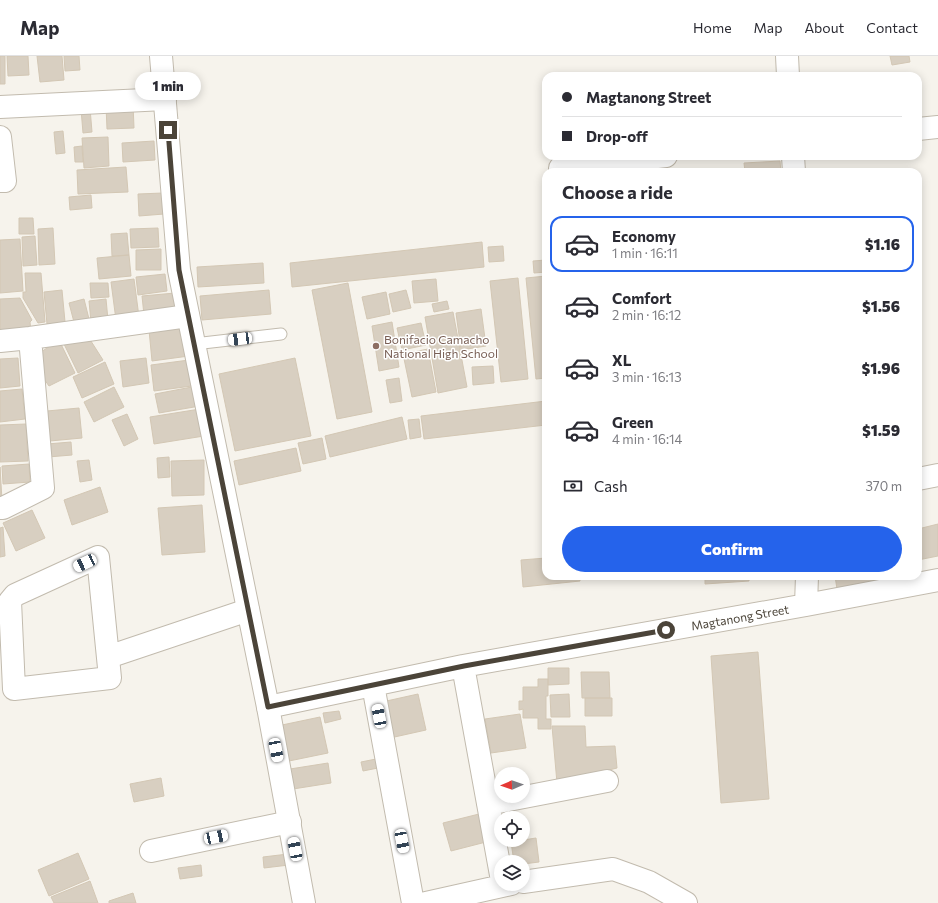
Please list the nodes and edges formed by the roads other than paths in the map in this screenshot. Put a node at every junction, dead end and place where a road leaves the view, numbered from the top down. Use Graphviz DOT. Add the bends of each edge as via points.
graph roads {
  1 [pos="161,56"];
  2 [pos="787,56"];
  3 [pos="788,72"];
  4 [pos="165,99"];
  5 [pos="0,106"];
  6 [pos="938,127"];
  7 [pos="922,129"];
  8 [pos="0,137"];
  9 [pos="631,160"];
  10 [pos="560,168"];
  11 [pos="0,181"];
  12 [pos="188,316"];
  13 [pos="282,334"];
  14 [pos="30,338"];
  15 [pos="0,341"];
  16 [pos="194,344"];
  17 [pos="938,475"];
  18 [pos="922,478"];
  19 [pos="0,508"];
  20 [pos="807,580"];
  21 [pos="938,580"];
  22 [pos="806,606"];
  23 [pos="248,610"];
  24 [pos="108,657"];
  25 [pos="464,666"];
  26 [pos="373,685"];
  27 [pos="268,707"];
  28 [pos="607,781"];
  29 [pos="488,804"];
  30 [pos="290,822"];
  31 [pos="151,851"];
  32 [pos="501,855"];
  33 [pos="530,879"];
  34 [pos="494,886"];
  35 [pos="304,903"];
  36 [pos="413,903"];
  37 [pos="426,903"];
  38 [pos="686,903"];
  1 -- 4 [label="street"];
  2 -- 3 [label="street"];
  4 -- 5 [label="street"];
  4 -- 12 [label="street" via="179,270"];
  6 -- 7 [label="street"];
  8 -- 11 [label="street" via="5,181"];
  9 -- 10 [label="street"];
  12 -- 14 [label="street"];
  12 -- 16 [label="street"];
  13 -- 16 [label="lane"];
  14 -- 15 [label="street"];
  14 -- 19 [label="street" via="43,488"];
  16 -- 23 [label="street"];
  17 -- 18 [label="street"];
  20 -- 22 [label="street, Magtanong Street"];
  21 -- 22 [label="street"];
  22 -- 25 [label="street, Magtanong Street"];
  23 -- 24 [label="street"];
  23 -- 27 [label="street"];
  24 -- 24 [label="street" via="98,557 15,595 10,601 14,689 110,678"];
  25 -- 26 [label="street, Magtanong Street"];
  25 -- 29 [label="street"];
  26 -- 27 [label="street, Magtanong Street"];
  26 -- 36 [label="street"];
  27 -- 30 [label="street"];
  28 -- 29 [label="street"];
  29 -- 32 [label="street"];
  30 -- 31 [label="street"];
  30 -- 35 [label="street"];
  33 -- 38 [label="street" via="613,869 649,882"];
  34 -- 37 [label="street"];
}
